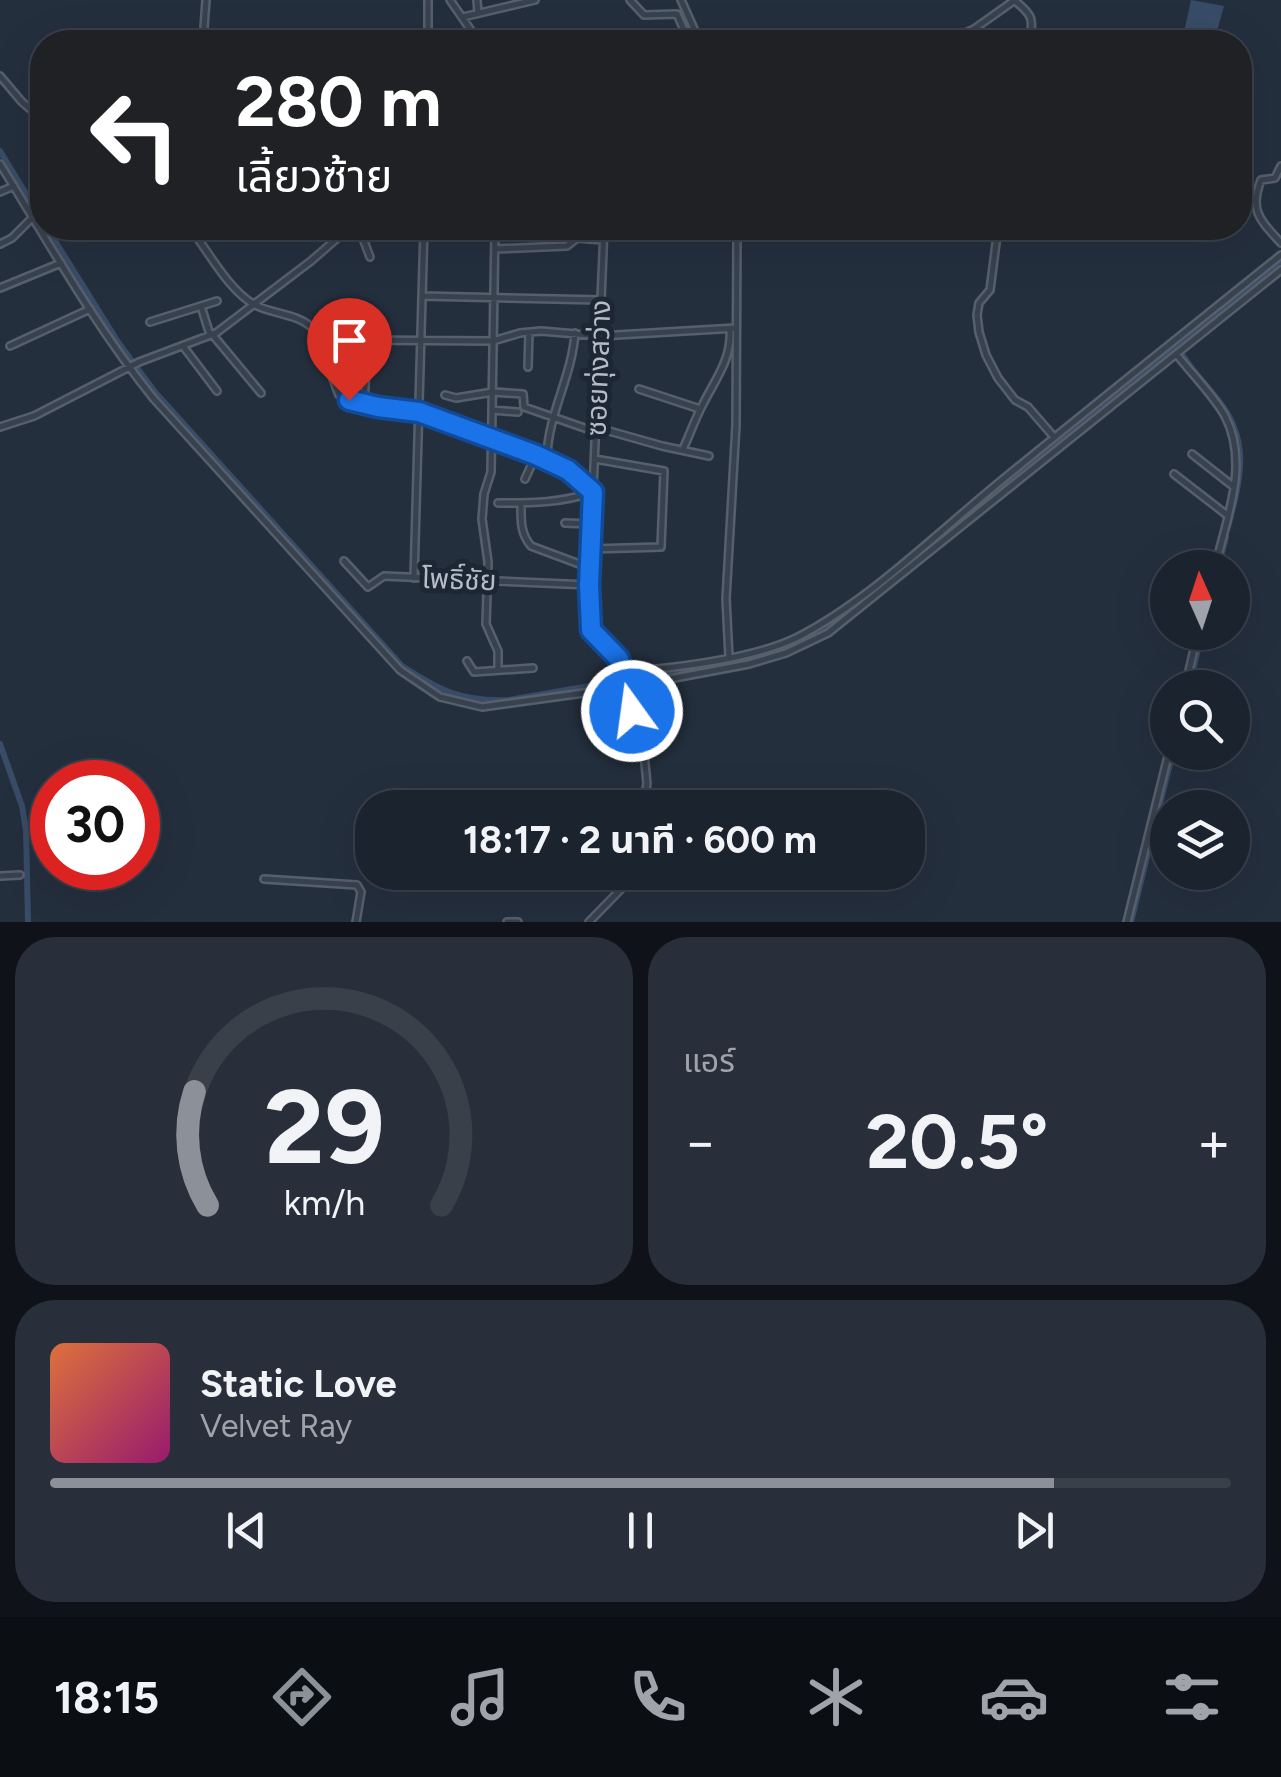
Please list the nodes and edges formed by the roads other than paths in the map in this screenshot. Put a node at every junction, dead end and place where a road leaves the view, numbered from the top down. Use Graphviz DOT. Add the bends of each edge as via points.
graph roads {
  1 [pos="206,0"];
  2 [pos="428,0"];
  3 [pos="450,0"];
  4 [pos="477,0"];
  5 [pos="535,0"];
  6 [pos="630,0"];
  7 [pos="681,0"];
  8 [pos="1014,0"];
  9 [pos="478,14"];
  10 [pos="463,17"];
  11 [pos="204,30"];
  12 [pos="428,30"];
  13 [pos="472,30"];
  14 [pos="684,30"];
  15 [pos="693,30"];
  16 [pos="969,30"];
  17 [pos="1030,30"];
  18 [pos="0,76"];
  19 [pos="30,109"];
  20 [pos="0,164"];
  21 [pos="1281,166"];
  22 [pos="14,186"];
  23 [pos="0,192"];
  24 [pos="30,212"];
  25 [pos="30,220"];
  26 [pos="47,240"];
  27 [pos="200,240"];
  28 [pos="334,240"];
  29 [pos="364,240"];
  30 [pos="424,240"];
  31 [pos="495,240"];
  32 [pos="574,240"];
  33 [pos="604,240"];
  34 [pos="737,240"];
  35 [pos="996,240"];
  36 [pos="1281,242"];
  37 [pos="0,244"];
  38 [pos="495,250"];
  39 [pos="1281,255"];
  40 [pos="370,257"];
  41 [pos="61,262"];
  42 [pos="1281,270"];
  43 [pos="0,288"];
  44 [pos="422,296"];
  45 [pos="494,298"];
  46 [pos="601,300"];
  47 [pos="217,301"];
  48 [pos="254,304"];
  49 [pos="202,306"];
  50 [pos="90,309"];
  51 [pos="150,322"];
  52 [pos="733,328"];
  53 [pos="528,332"];
  54 [pos="211,334"];
  55 [pos="574,334"];
  56 [pos="316,336"];
  57 [pos="600,336"];
  58 [pos="421,339"];
  59 [pos="493,341"];
  60 [pos="10,346"];
  61 [pos="182,346"];
  62 [pos="1177,355"];
  63 [pos="134,365"];
  64 [pos="528,367"];
  65 [pos="366,368"];
  66 [pos="639,389"];
  67 [pos="217,391"];
  68 [pos="492,392"];
  69 [pos="261,394"];
  70 [pos="445,394"];
  71 [pos="364,404"];
  72 [pos="700,409"];
  73 [pos="492,410"];
  74 [pos="419,412"];
  75 [pos="518,412"];
  76 [pos="553,416"];
  77 [pos="0,427"];
  78 [pos="596,430"];
  79 [pos="1054,437"];
  80 [pos="492,440"];
  81 [pos="684,449"];
  82 [pos="1192,454"];
  83 [pos="536,455"];
  84 [pos="708,456"];
  85 [pos="595,459"];
  86 [pos="546,460"];
  87 [pos="1174,474"];
  88 [pos="524,480"];
  89 [pos="1234,487"];
  90 [pos="593,492"];
  91 [pos="498,503"];
  92 [pos="521,503"];
  93 [pos="1227,515"];
  94 [pos="565,523"];
  95 [pos="591,524"];
  96 [pos="591,548"];
  97 [pos="1218,550"];
  98 [pos="344,561"];
  99 [pos="590,568"];
  100 [pos="414,578"];
  101 [pos="487,580"];
  102 [pos="589,585"];
  103 [pos="729,657"];
  104 [pos="466,661"];
  105 [pos="533,668"];
  106 [pos="498,670"];
  107 [pos="625,680"];
  108 [pos="1164,770"];
  109 [pos="646,790"];
  110 [pos="20,875"];
  111 [pos="0,876"];
  112 [pos="264,879"];
  113 [pos="620,890"];
  114 [pos="356,922"];
  115 [pos="506,922"];
  116 [pos="518,922"];
  117 [pos="588,922"];
  118 [pos="1126,922"];
  1 -- 11 [label="street"];
  2 -- 12 [label="street"];
  3 -- 10 [label="street"];
  4 -- 9 [label="street"];
  5 -- 9 [label="street"];
  6 -- 14 [label="street" via="644,15 677,14"];
  7 -- 15 [label="street"];
  8 -- 16 [label="street"];
  8 -- 17 [label="street" via="1032,18"];
  9 -- 10 [label="street"];
  10 -- 13 [label="street"];
  18 -- 19 [label="street"];
  20 -- 22 [label="street"];
  21 -- 36 [label="street" via="1276,178 1261,180 1255,202"];
  22 -- 23 [label="street"];
  22 -- 24 [label="street"];
  25 -- 37 [label="street"];
  26 -- 41 [label="street"];
  27 -- 48 [label="street" via="230,284"];
  28 -- 48 [label="street"];
  29 -- 40 [label="street"];
  30 -- 44 [label="street"];
  31 -- 38 [label="street"];
  32 -- 38 [label="street"];
  33 -- 46 [label="street, ซอยทุ่งสว่าง"];
  34 -- 52 [label="street"];
  35 -- 79 [label="street" via="990,290 979,303 979,332 1009,394"];
  38 -- 45 [label="street"];
  39 -- 79 [label="street"];
  41 -- 43 [label="street"];
  41 -- 50 [label="street"];
  42 -- 62 [label="street"];
  44 -- 45 [label="street"];
  44 -- 58 [label="street"];
  45 -- 46 [label="street"];
  45 -- 59 [label="street"];
  46 -- 57 [label="street, ซอยทุ่งสว่าง"];
  47 -- 49 [label="street"];
  48 -- 54 [label="street"];
  48 -- 56 [label="street" via="298,320"];
  49 -- 51 [label="street"];
  49 -- 54 [label="street"];
  50 -- 60 [label="street"];
  50 -- 63 [label="street"];
  52 -- 57 [label="street"];
  52 -- 72 [label="street" via="728,357"];
  52 -- 103 [label="street"];
  53 -- 55 [label="street"];
  53 -- 59 [label="street"];
  53 -- 64 [label="street"];
  54 -- 61 [label="street"];
  54 -- 69 [label="street"];
  55 -- 57 [label="street"];
  55 -- 76 [label="street"];
  56 -- 58 [label="street"];
  56 -- 71 [label="street" via="339,395"];
  57 -- 78 [label="street, ซอยทุ่งสว่าง"];
  58 -- 59 [label="street"];
  58 -- 74 [label="street"];
  59 -- 68 [label="street"];
  61 -- 63 [label="street"];
  61 -- 67 [label="street"];
  62 -- 89 [label="street" via="1225,416 1236,446"];
  62 -- 107 [label="street" via="828,634 749,664"];
  63 -- 77 [label="street"];
  63 -- 107 [label="street" via="156,401 400,670 440,697 482,707"];
  65 -- 71 [label="street"];
  66 -- 72 [label="street"];
  68 -- 70 [label="street"];
  68 -- 73 [label="street"];
  68 -- 76 [label="street" via="523,394 524,407"];
  71 -- 74 [label="street"];
  72 -- 81 [label="street"];
  73 -- 75 [label="street"];
  73 -- 80 [label="street"];
  74 -- 80 [label="street"];
  74 -- 100 [label="street"];
  76 -- 78 [label="street"];
  76 -- 86 [label="street"];
  78 -- 81 [label="street"];
  78 -- 85 [label="street, ซอยทุ่งสว่าง"];
  79 -- 103 [label="street" via="845,610 792,639"];
  80 -- 83 [label="street"];
  80 -- 101 [label="street" via="482,519"];
  81 -- 84 [label="street"];
  82 -- 89 [label="street"];
  83 -- 86 [label="street"];
  83 -- 88 [label="street"];
  85 -- 90 [label="street, ซอยทุ่งสว่าง"];
  85 -- 96 [label="street" via="664,471 661,547"];
  86 -- 90 [label="street"];
  87 -- 93 [label="street"];
  89 -- 93 [label="street"];
  90 -- 92 [label="street"];
  90 -- 95 [label="street, ซอยทุ่งสว่าง"];
  91 -- 92 [label="street"];
  92 -- 99 [label="street" via="520,526 530,546"];
  93 -- 97 [label="street"];
  94 -- 95 [label="street"];
  95 -- 96 [label="street, ซอยทุ่งสว่าง"];
  96 -- 99 [label="street, ซอยทุ่งสว่าง"];
  98 -- 100 [label="street, โพธิ์ชัย" via="368,587 384,576"];
  99 -- 102 [label="street, ซอยทุ่งสว่าง"];
  100 -- 101 [label="street, โพธิ์ชัย"];
  101 -- 102 [label="street, โพธิ์ชัย"];
  101 -- 106 [label="street" via="486,624"];
  102 -- 107 [label="street, ซอยทุ่งสว่าง" via="591,630 619,659"];
  103 -- 107 [label="street"];
  104 -- 106 [label="street" via="474,672"];
  105 -- 106 [label="street"];
  107 -- 109 [label="street"];
  108 -- 118 [label="street"];
  110 -- 111 [label="street"];
  112 -- 114 [label="street" via="356,885 362,892"];
  113 -- 117 [label="street"];
  115 -- 116 [label="street"];
}
